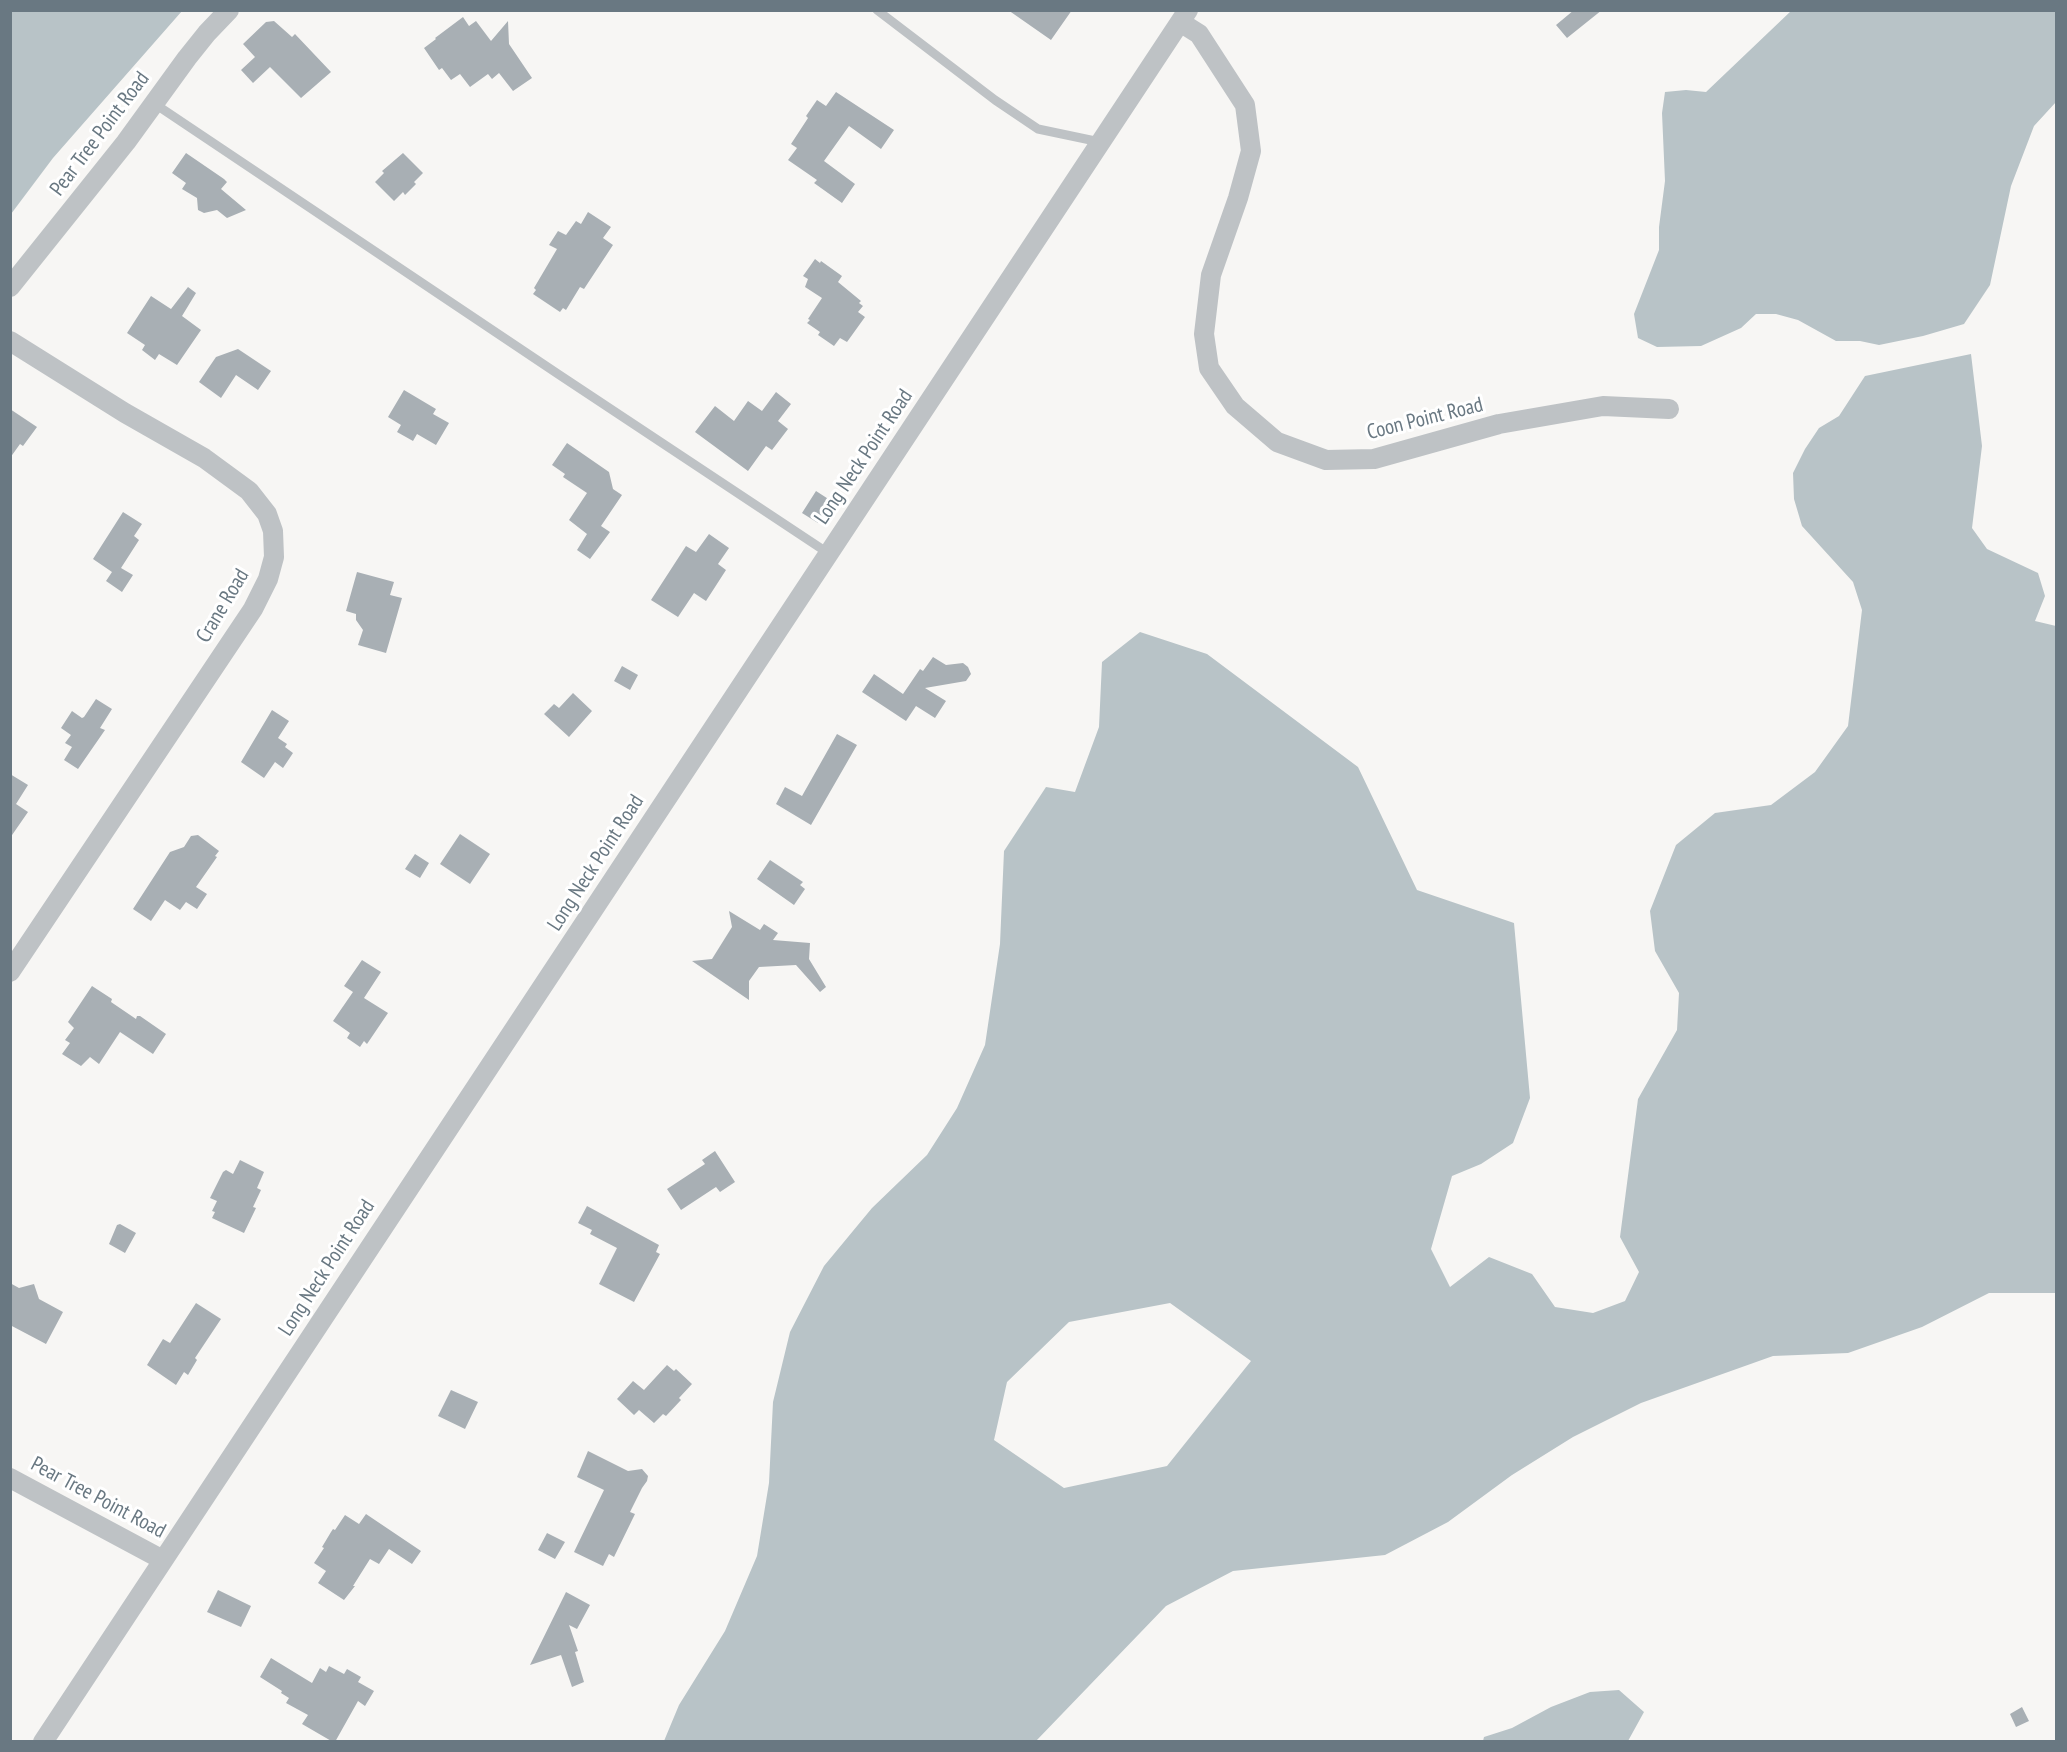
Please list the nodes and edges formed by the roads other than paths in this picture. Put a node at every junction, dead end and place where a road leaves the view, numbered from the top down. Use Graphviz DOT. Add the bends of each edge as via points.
graph roads {
  1 [pos="229,10"];
  2 [pos="877,10"];
  3 [pos="1184,16"];
  4 [pos="154,105"];
  5 [pos="1100,142"];
  6 [pos="10,287"];
  7 [pos="10,341"];
  8 [pos="1669,409"];
  9 [pos="828,553"];
  10 [pos="10,972"];
  11 [pos="10,1478"];
  12 [pos="163,1560"];
  13 [pos="43,1742"];
  1 -- 4 [label="street, Pear Tree Point Road" via="187,58"];
  2 -- 5 [label="lane" via="1038,129"];
  3 -- 5 [label="street, Long Neck Point Road"];
  3 -- 8 [label="street, Coon Point Road" via="1245,105 1251,152 1211,275 1204,334 1209,368 1235,406 1277,442 1326,460 1374,459 1499,424 1603,406"];
  4 -- 6 [label="street, Pear Tree Point Road"];
  4 -- 9 [label="lane"];
  5 -- 9 [label="street, Long Neck Point Road"];
  7 -- 10 [label="street, Crane Road" via="204,458 249,491 267,514 273,531 274,556 253,609"];
  9 -- 12 [label="street, Long Neck Point Road"];
  11 -- 12 [label="street, Pear Tree Point Road"];
  12 -- 13 [label="street, Long Neck Point Road"];
}
